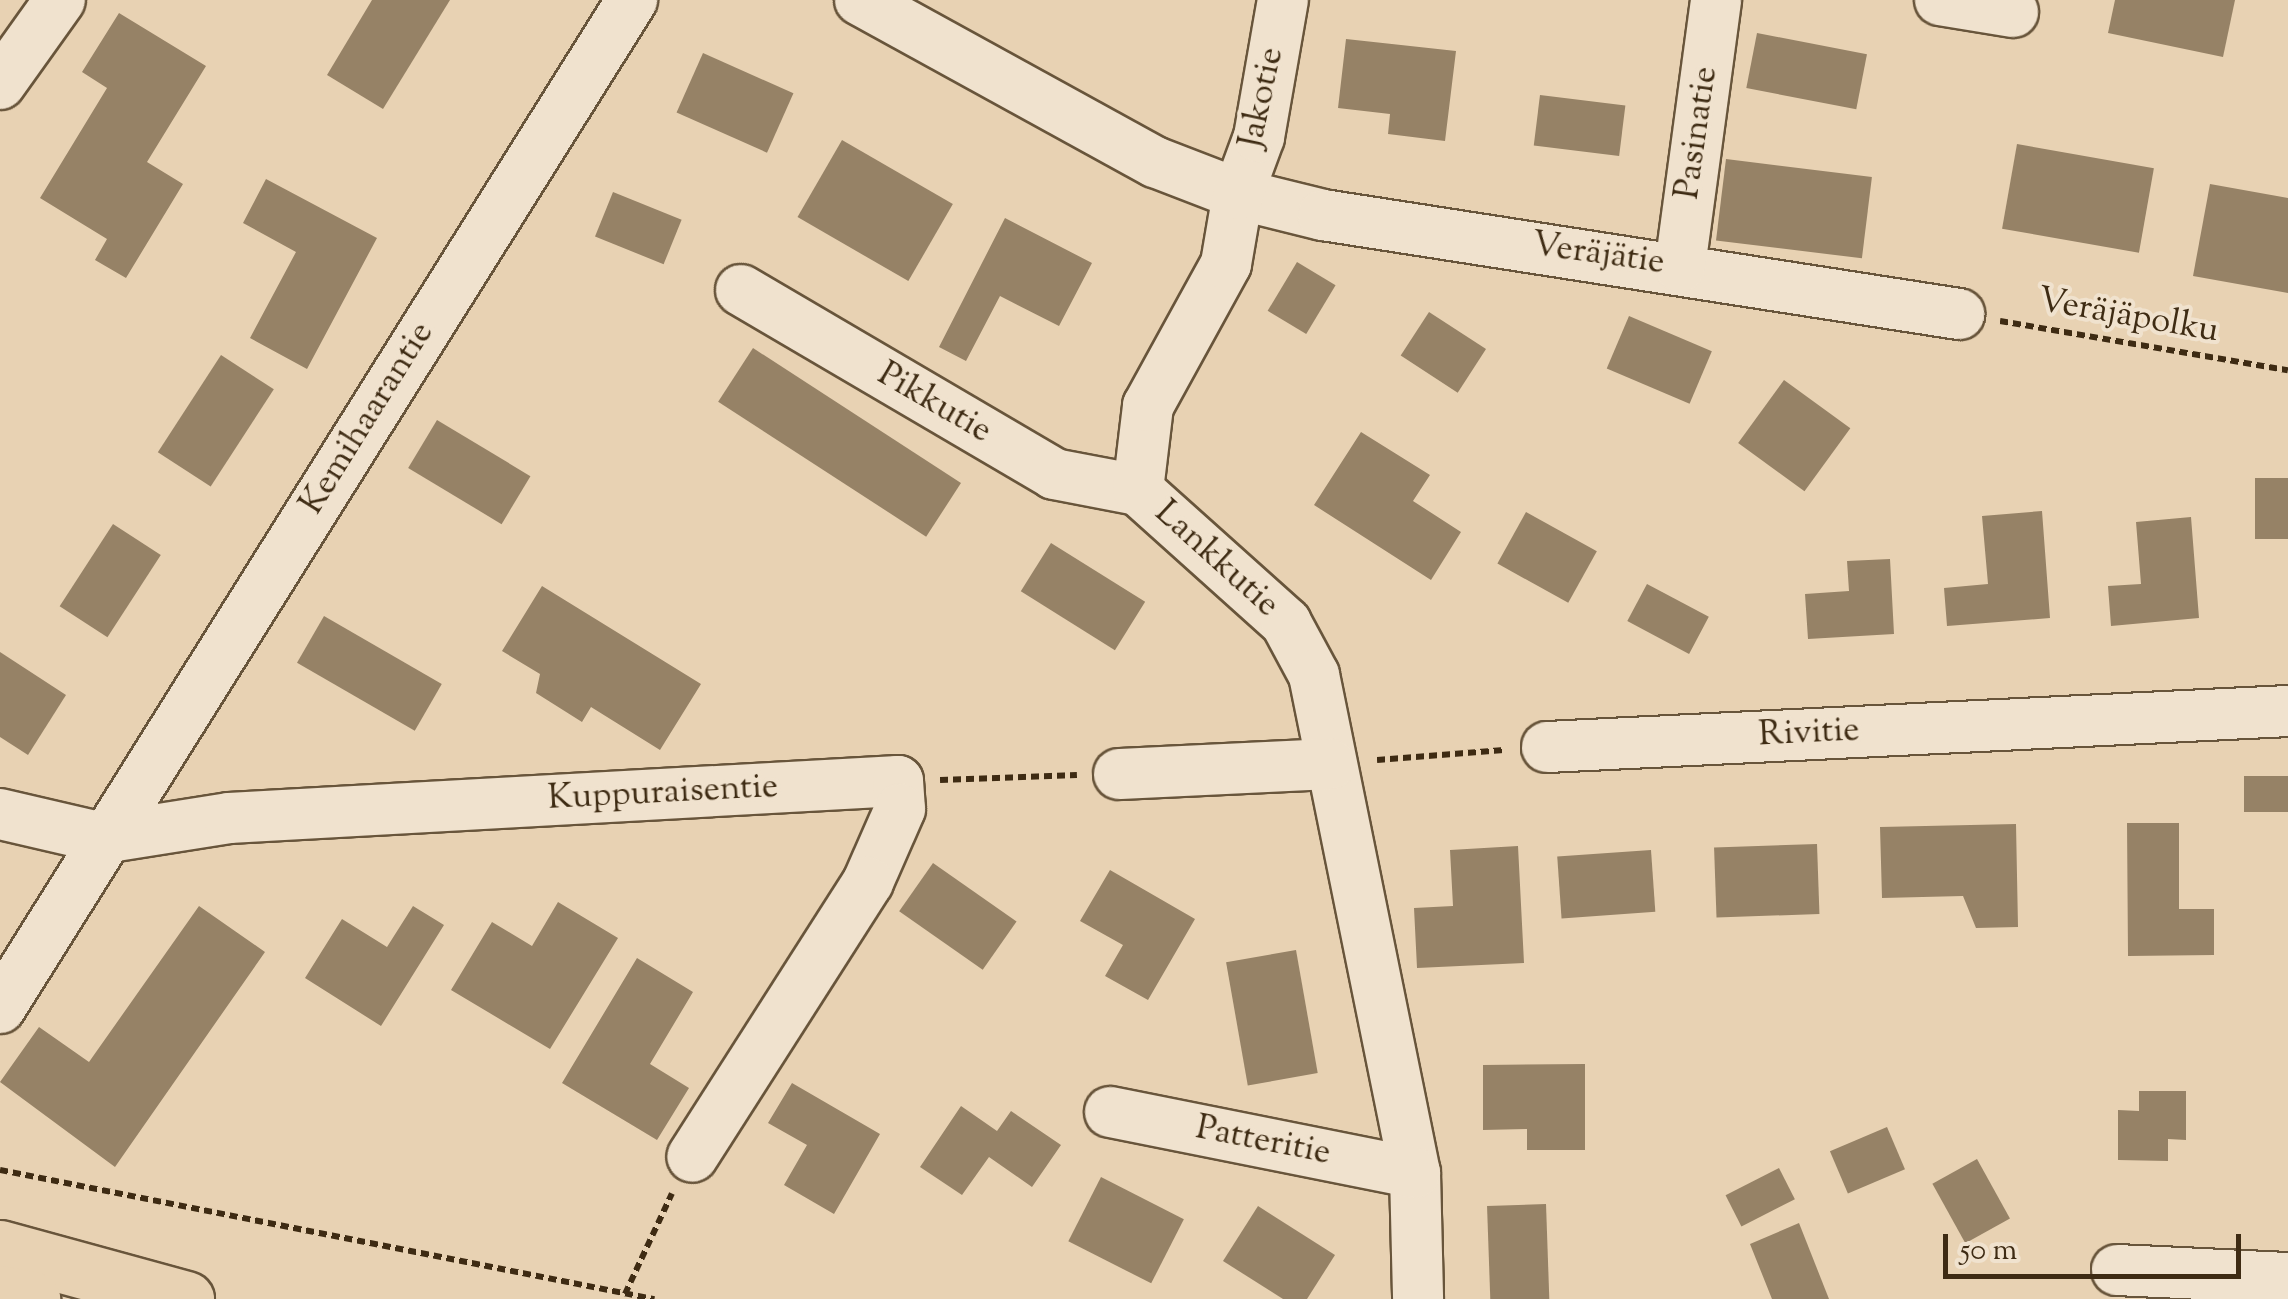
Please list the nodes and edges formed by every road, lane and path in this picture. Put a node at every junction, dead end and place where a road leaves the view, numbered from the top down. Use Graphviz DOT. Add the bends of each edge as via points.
graph roads {
  1 [pos="60,0"];
  2 [pos="632,0"];
  3 [pos="860,0"];
  4 [pos="1283,0"];
  5 [pos="1716,0"];
  6 [pos="1940,0"];
  7 [pos="2013,12"];
  8 [pos="0,84"];
  9 [pos="1238,194"];
  10 [pos="1680,267"];
  11 [pos="740,290"];
  12 [pos="1959,314"];
  13 [pos="2288,370"];
  14 [pos="1138,490"];
  15 [pos="2288,711"];
  16 [pos="1547,747"];
  17 [pos="1331,764"];
  18 [pos="1119,774"];
  19 [pos="898,781"];
  20 [pos="0,814"];
  21 [pos="103,838"];
  22 [pos="0,1008"];
  23 [pos="1110,1112"];
  24 [pos="692,1157"];
  25 [pos="0,1170"];
  26 [pos="1415,1173"];
  27 [pos="0,1248"];
  28 [pos="2117,1270"];
  29 [pos="2288,1278"];
  30 [pos="0,1293"];
  31 [pos="625,1294"];
  32 [pos="32,1299"];
  33 [pos="186,1299"];
  34 [pos="654,1299"];
  35 [pos="1418,1299"];
  1 -- 8 [label="street"];
  2 -- 21 [label="street, Kemihaarantie"];
  3 -- 9 [label="street" via="1155,162"];
  4 -- 9 [label="street, Jakotie" via="1260,137"];
  5 -- 10 [label="street, Pasinatie"];
  6 -- 7 [label="street"];
  9 -- 10 [label="street, Veräjätie" via="1324,214"];
  9 -- 14 [label="street, Lankkutie" via="1226,264 1148,406"];
  10 -- 12 [label="street, Veräjätie"];
  11 -- 14 [label="street, Pikkutie" via="1054,474"];
  12 -- 13 [label="path, Veräjäpolku"];
  14 -- 17 [label="street, Lankkutie" via="1286,623 1314,675"];
  15 -- 16 [label="street, Rivitie"];
  16 -- 17 [label="path"];
  17 -- 18 [label="street"];
  17 -- 26 [label="street, Lankkutie"];
  18 -- 19 [label="path"];
  19 -- 21 [label="street, Kuppuraisentie" via="229,818"];
  19 -- 24 [label="street" via="900,809 868,882"];
  20 -- 21 [label="street, Kuppuraisentie"];
  21 -- 22 [label="street, Kemihaarantie"];
  23 -- 26 [label="street, Patteritie"];
  24 -- 31 [label="path"];
  25 -- 31 [label="path"];
  26 -- 35 [label="street, Lankkutie"];
  27 -- 33 [label="main road"];
  28 -- 29 [label="street"];
  30 -- 32 [label="main road"];
  31 -- 34 [label="path"];
}
